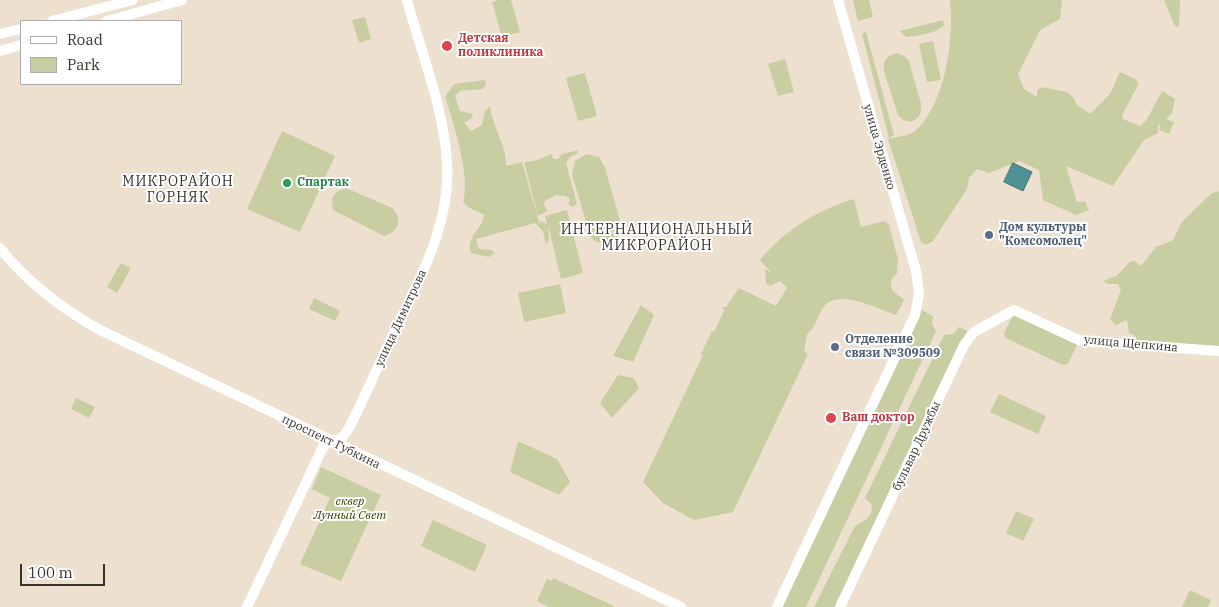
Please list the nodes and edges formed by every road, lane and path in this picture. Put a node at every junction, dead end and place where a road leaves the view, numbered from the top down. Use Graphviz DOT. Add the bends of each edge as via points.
graph roads {
  1 [pos="133,0"];
  2 [pos="182,0"];
  3 [pos="407,0"];
  4 [pos="838,0"];
  5 [pos="113,6"];
  6 [pos="56,20"];
  7 [pos="111,20"];
  8 [pos="20,29"];
  9 [pos="0,34"];
  10 [pos="20,45"];
  11 [pos="0,50"];
  12 [pos="0,248"];
  13 [pos="1018,312"];
  14 [pos="1219,351"];
  15 [pos="333,442"];
  16 [pos="247,607"];
  17 [pos="681,607"];
  18 [pos="777,607"];
  19 [pos="840,607"];
  1 -- 5 [label="main road"];
  2 -- 7 [label="main road"];
  3 -- 15 [label="main road, улица Димитрова" via="443,132 447,164 444,207 433,248 356,413 342,438"];
  4 -- 18 [label="main road, улица Эрденко" via="916,271 919,294 915,315"];
  5 -- 6 [label="main road"];
  5 -- 7 [label="main road"];
  8 -- 9 [label="main road"];
  10 -- 11 [label="main road"];
  12 -- 15 [label="main road, проспект Губкина" via="30,282 78,318"];
  13 -- 14 [label="main road, улица Щепкина" via="1082,340"];
  13 -- 19 [label="main road, бульвар Дружбы" via="1008,312 968,337"];
  15 -- 16 [label="main road, улица Димитрова" via="324,445"];
  15 -- 17 [label="main road, проспект Губкина"];
}
